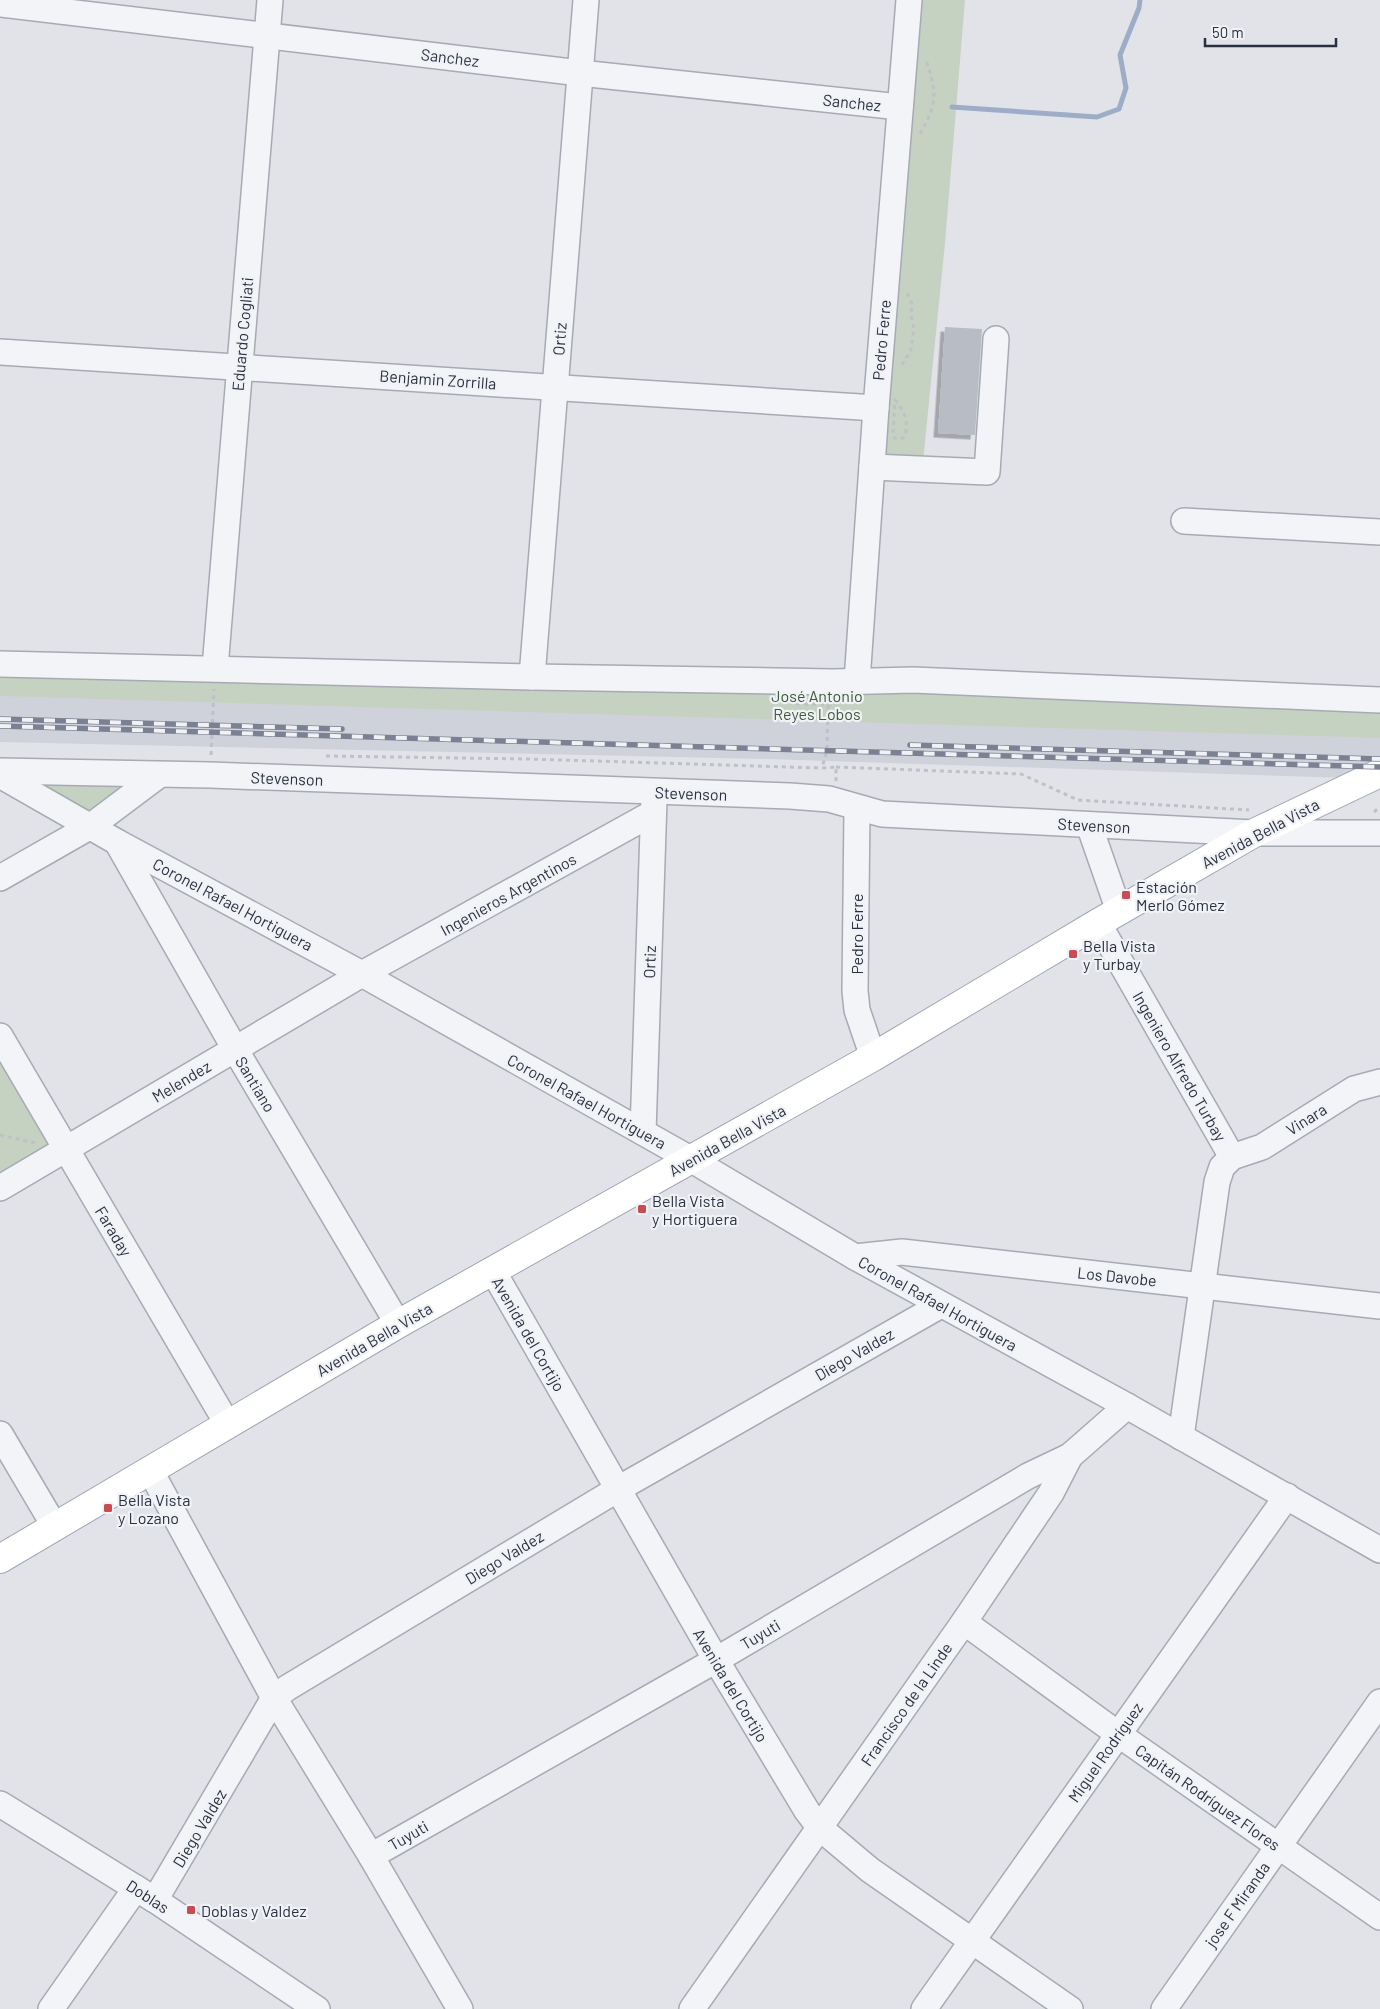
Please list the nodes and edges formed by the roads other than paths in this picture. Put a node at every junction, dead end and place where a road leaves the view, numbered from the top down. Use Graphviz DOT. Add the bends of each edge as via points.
graph roads {
  1 [pos="270,0"];
  2 [pos="586,0"];
  3 [pos="909,0"];
  4 [pos="0,4"];
  5 [pos="267,34"];
  6 [pos="580,73"];
  7 [pos="900,107"];
  8 [pos="996,340"];
  9 [pos="0,352"];
  10 [pos="239,367"];
  11 [pos="556,386"];
  12 [pos="876,408"];
  13 [pos="872,467"];
  14 [pos="1184,521"];
  15 [pos="1380,532"];
  16 [pos="0,664"];
  17 [pos="215,668"];
  18 [pos="532,677"];
  19 [pos="845,682"];
  20 [pos="1380,700"];
  21 [pos="0,773"];
  22 [pos="1380,773"];
  23 [pos="159,775"];
  24 [pos="654,803"];
  25 [pos="847,805"];
  26 [pos="1256,820"];
  27 [pos="1088,825"];
  28 [pos="90,826"];
  29 [pos="1380,833"];
  30 [pos="117,842"];
  31 [pos="0,878"];
  32 [pos="1108,917"];
  33 [pos="362,974"];
  34 [pos="0,1036"];
  35 [pos="235,1049"];
  36 [pos="873,1057"];
  37 [pos="1380,1082"];
  38 [pos="643,1132"];
  39 [pos="66,1150"];
  40 [pos="1232,1157"];
  41 [pos="692,1160"];
  42 [pos="0,1188"];
  43 [pos="855,1257"];
  44 [pos="493,1271"];
  45 [pos="1202,1285"];
  46 [pos="941,1305"];
  47 [pos="1380,1306"];
  48 [pos="398,1324"];
  49 [pos="1127,1406"];
  50 [pos="228,1425"];
  51 [pos="0,1434"];
  52 [pos="1181,1437"];
  53 [pos="1070,1456"];
  54 [pos="150,1470"];
  55 [pos="618,1489"];
  56 [pos="1287,1496"];
  57 [pos="55,1527"];
  58 [pos="1380,1550"];
  59 [pos="0,1560"];
  60 [pos="964,1622"];
  61 [pos="716,1660"];
  62 [pos="274,1698"];
  63 [pos="1380,1702"];
  64 [pos="1118,1734"];
  65 [pos="0,1804"];
  66 [pos="820,1828"];
  67 [pos="1278,1846"];
  68 [pos="371,1856"];
  69 [pos="146,1894"];
  70 [pos="1380,1918"];
  71 [pos="972,1941"];
  72 [pos="52,2009"];
  73 [pos="317,2009"];
  74 [pos="460,2009"];
  75 [pos="692,2009"];
  76 [pos="924,2009"];
  77 [pos="1070,2009"];
  78 [pos="1164,2009"];
  1 -- 5 [label="street, Eduardo Cogliati"];
  2 -- 6 [label="street, Ortiz"];
  3 -- 7 [label="street, Pedro Ferre"];
  4 -- 5 [label="street, Sanchez"];
  5 -- 6 [label="street, Sanchez"];
  5 -- 10 [label="street, Eduardo Cogliati"];
  6 -- 7 [label="street, Sanchez"];
  6 -- 11 [label="street, Ortiz"];
  7 -- 12 [label="street, Pedro Ferre"];
  8 -- 13 [label="street" via="987,472"];
  9 -- 10 [label="street, Benjamin Zorrilla"];
  10 -- 11 [label="street, Benjamin Zorrilla"];
  10 -- 17 [label="street, Eduardo Cogliati"];
  11 -- 12 [label="street, Benjamin Zorrilla"];
  11 -- 18 [label="street, Ortiz"];
  12 -- 13 [label="street, Pedro Ferre"];
  13 -- 19 [label="street, Pedro Ferre"];
  14 -- 15 [label="street"];
  16 -- 17 [label="street"];
  17 -- 18 [label="street"];
  18 -- 19 [label="street"];
  19 -- 20 [label="street" via="913,680"];
  21 -- 23 [label="street, Stevenson"];
  21 -- 28 [label="street, Coronel Rafael Hortiguera"];
  22 -- 26 [label="main road, Avenida Bella Vista"];
  23 -- 24 [label="street, Stevenson" via="214,761"];
  23 -- 28 [label="street"];
  24 -- 25 [label="street, Stevenson" via="790,796 829,799"];
  24 -- 33 [label="street, Ingenieros Argentinos"];
  24 -- 38 [label="street, Ortiz"];
  25 -- 27 [label="street, Stevenson" via="882,814"];
  25 -- 36 [label="street, Pedro Ferre" via="855,991 857,1010"];
  26 -- 27 [label="street, Stevenson"];
  26 -- 29 [label="street, Stevenson"];
  26 -- 32 [label="main road, Avenida Bella Vista"];
  27 -- 32 [label="street, Ingeniero Alfredo Turbay"];
  28 -- 30 [label="street, Coronel Rafael Hortiguera"];
  28 -- 31 [label="street"];
  30 -- 33 [label="street, Coronel Rafael Hortiguera"];
  30 -- 35 [label="street, Santiano"];
  32 -- 36 [label="main road, Avenida Bella Vista"];
  32 -- 40 [label="street, Ingeniero Alfredo Turbay"];
  33 -- 35 [label="street, Melendez"];
  33 -- 38 [label="street, Coronel Rafael Hortiguera"];
  34 -- 39 [label="street, Faraday"];
  35 -- 39 [label="street, Melendez"];
  35 -- 48 [label="street, Santiano"];
  36 -- 41 [label="main road, Avenida Bella Vista"];
  37 -- 40 [label="street, Vinara" via="1354,1089 1262,1147"];
  38 -- 41 [label="street, Coronel Rafael Hortiguera"];
  39 -- 42 [label="street, Melendez"];
  39 -- 50 [label="street, Faraday"];
  40 -- 45 [label="street" via="1222,1168 1217,1182"];
  41 -- 43 [label="street, Coronel Rafael Hortiguera"];
  41 -- 44 [label="main road, Avenida Bella Vista"];
  43 -- 45 [label="street, Los Davobe" via="902,1252"];
  43 -- 46 [label="street, Coronel Rafael Hortiguera"];
  44 -- 48 [label="main road, Avenida Bella Vista"];
  44 -- 55 [label="street, Avenida del Cortijo"];
  45 -- 47 [label="street, Los Davobe"];
  45 -- 52 [label="street"];
  46 -- 49 [label="street, Coronel Rafael Hortiguera"];
  46 -- 55 [label="street, Diego Valdez"];
  48 -- 50 [label="main road, Avenida Bella Vista"];
  49 -- 52 [label="street, Coronel Rafael Hortiguera"];
  49 -- 53 [label="street, Francisco de la Linde"];
  50 -- 54 [label="main road, Avenida Bella Vista"];
  51 -- 57 [label="street"];
  52 -- 56 [label="street, Coronel Rafael Hortiguera"];
  53 -- 60 [label="street, Francisco de la Linde" via="1051,1493"];
  53 -- 61 [label="street, Tuyuti" via="1028,1476"];
  54 -- 57 [label="main road, Avenida Bella Vista"];
  54 -- 62 [label="street"];
  55 -- 61 [label="street, Avenida del Cortijo"];
  55 -- 62 [label="street, Diego Valdez"];
  56 -- 58 [label="street, Coronel Rafael Hortiguera"];
  56 -- 64 [label="street, Miguel Rodríguez"];
  57 -- 59 [label="main road, Avenida Bella Vista"];
  60 -- 64 [label="street, Capitán Rodríguez Flores"];
  60 -- 66 [label="street, Francisco de la Linde"];
  61 -- 66 [label="street, Avenida del Cortijo"];
  61 -- 68 [label="street, Tuyuti"];
  62 -- 68 [label="street"];
  62 -- 69 [label="street, Diego Valdez"];
  63 -- 67 [label="street, jose F Miranda"];
  64 -- 67 [label="street, Capitán Rodríguez Flores"];
  64 -- 71 [label="street, Miguel Rodríguez"];
  65 -- 69 [label="street, Doblas"];
  66 -- 71 [label="street, Avenida del Cortijo" via="870,1870"];
  66 -- 75 [label="street, Francisco de la Linde"];
  67 -- 70 [label="street, Capitán Rodríguez Flores"];
  67 -- 78 [label="street, jose F Miranda"];
  68 -- 74 [label="street"];
  69 -- 72 [label="street, Diego Valdez"];
  69 -- 73 [label="street, Doblas"];
  71 -- 76 [label="street, Miguel Rodríguez"];
  71 -- 77 [label="street, Avenida del Cortijo"];
}
